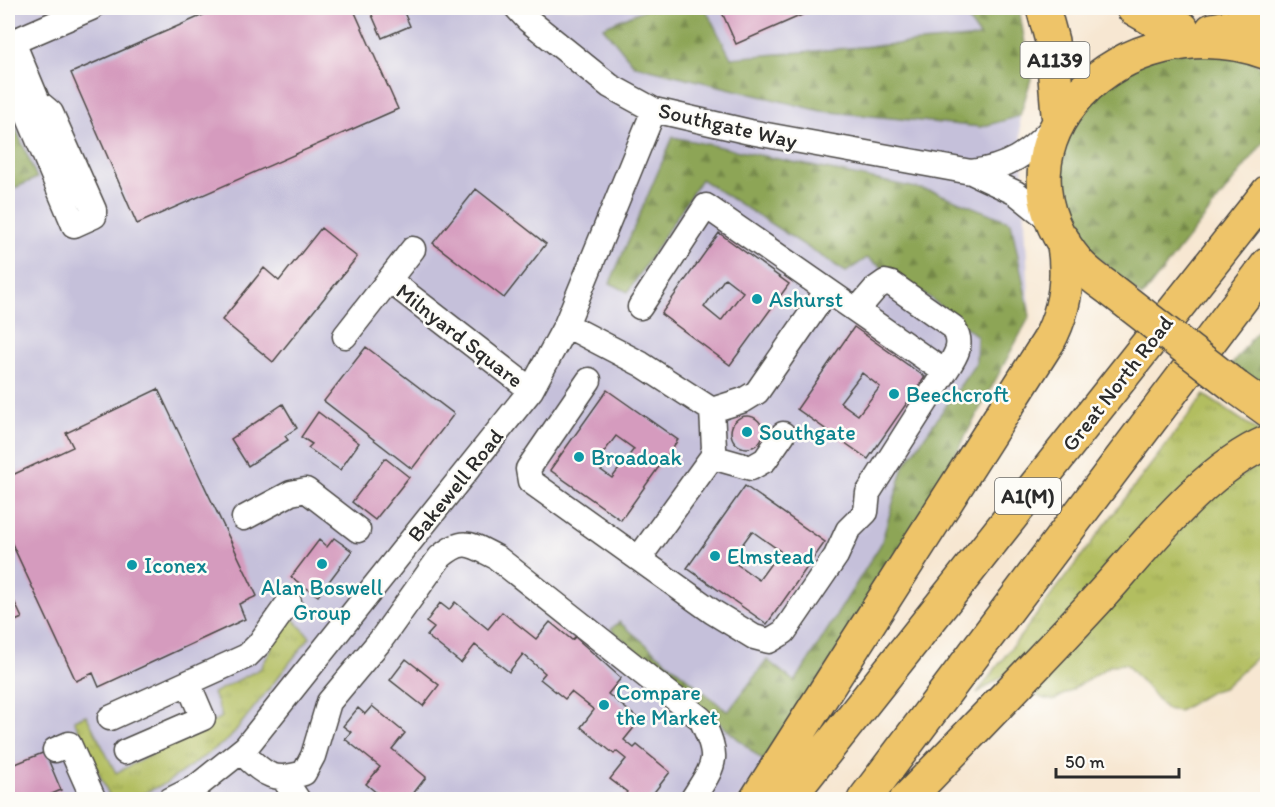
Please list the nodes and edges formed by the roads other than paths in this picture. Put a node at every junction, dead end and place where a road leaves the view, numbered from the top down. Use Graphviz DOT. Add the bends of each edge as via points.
graph roads {
  1 [pos="91,8"];
  2 [pos="518,8"];
  3 [pos="1043,8"];
  4 [pos="1133,8"];
  5 [pos="1251,8"];
  6 [pos="1268,15"];
  7 [pos="1197,22"];
  8 [pos="10,43"];
  9 [pos="1268,53"];
  10 [pos="8,68"];
  11 [pos="654,110"];
  12 [pos="1055,121"];
  13 [pos="970,172"];
  14 [pos="1268,192"];
  15 [pos="1059,232"];
  16 [pos="413,249"];
  17 [pos="1268,264"];
  18 [pos="389,280"];
  19 [pos="826,291"];
  20 [pos="639,308"];
  21 [pos="857,310"];
  22 [pos="566,326"];
  23 [pos="345,336"];
  24 [pos="945,372"];
  25 [pos="589,380"];
  26 [pos="531,390"];
  27 [pos="712,410"];
  28 [pos="1268,410"];
  29 [pos="783,434"];
  30 [pos="1268,442"];
  31 [pos="712,457"];
  32 [pos="244,518"];
  33 [pos="358,530"];
  34 [pos="639,558"];
  35 [pos="289,602"];
  36 [pos="188,683"];
  37 [pos="110,718"];
  38 [pos="55,750"];
  39 [pos="125,752"];
  40 [pos="241,752"];
  41 [pos="284,779"];
  42 [pos="94,800"];
  43 [pos="170,800"];
  44 [pos="298,800"];
  45 [pos="692,800"];
  46 [pos="756,800"];
  47 [pos="787,800"];
  48 [pos="864,800"];
  49 [pos="906,800"];
  1 -- 8 [label="street"];
  2 -- 11 [label="street, Southgate Way" via="610,86"];
  3 -- 12 [label="highway, A1139" via="1054,52"];
  4 -- 7 [label="highway" via="1152,19"];
  5 -- 7 [label="highway"];
  6 -- 7 [label="highway" via="1240,25"];
  7 -- 9 [label="highway"];
  7 -- 12 [label="highway" via="1141,37 1111,52 1082,78"];
  8 -- 10 [label="street" via="38,102 51,113 94,216 74,225"];
  11 -- 13 [label="street, Southgate Way" via="750,132"];
  11 -- 22 [label="street, Bakewell Road"];
  12 -- 13 [label="street, Southgate Way" via="1037,146 1017,160 990,170"];
  12 -- 15 [label="highway" via="1046,173 1049,201"];
  13 -- 15 [label="street, Southgate Way" via="1016,193"];
  14 -- 47 [label="highway, Great North Road / A1(M)"];
  15 -- 28 [label="highway, bridge" via="1080,265"];
  15 -- 46 [label="highway" via="1067,267 1065,296 1056,328"];
  16 -- 18 [label="street, Milnyard Square"];
  17 -- 48 [label="highway, A1(M)"];
  18 -- 23 [label="street, Milnyard Square"];
  18 -- 26 [label="street, Milnyard Square"];
  19 -- 20 [label="street" via="705,206"];
  19 -- 21 [label="street"];
  19 -- 27 [label="street" via="757,392"];
  21 -- 24 [label="street"];
  21 -- 24 [label="street" via="885,282 945,321 953,327 959,342"];
  22 -- 26 [label="street, Bakewell Road"];
  22 -- 27 [label="street" via="641,364"];
  24 -- 34 [label="street" via="867,493 866,512 848,530 836,556 784,632 769,641 754,637"];
  25 -- 34 [label="street" via="528,470 530,481"];
  26 -- 40 [label="street, Bakewell Road"];
  27 -- 31 [label="street"];
  29 -- 31 [label="street" via="765,460 751,468"];
  30 -- 49 [label="highway" via="1240,456 1203,485"];
  31 -- 34 [label="street"];
  32 -- 33 [label="street" via="291,493 306,490"];
  35 -- 36 [label="street" via="247,656"];
  36 -- 37 [label="street"];
  36 -- 39 [label="street" via="203,718"];
  38 -- 42 [label="street" via="69,744"];
  40 -- 41 [label="street" via="266,774"];
  40 -- 43 [label="street, Bakewell Road" via="196,788"];
  41 -- 44 [label="street"];
  41 -- 45 [label="street" via="304,773 329,702 440,557 453,546 467,542 496,556 701,719 713,743 714,766"];
}
